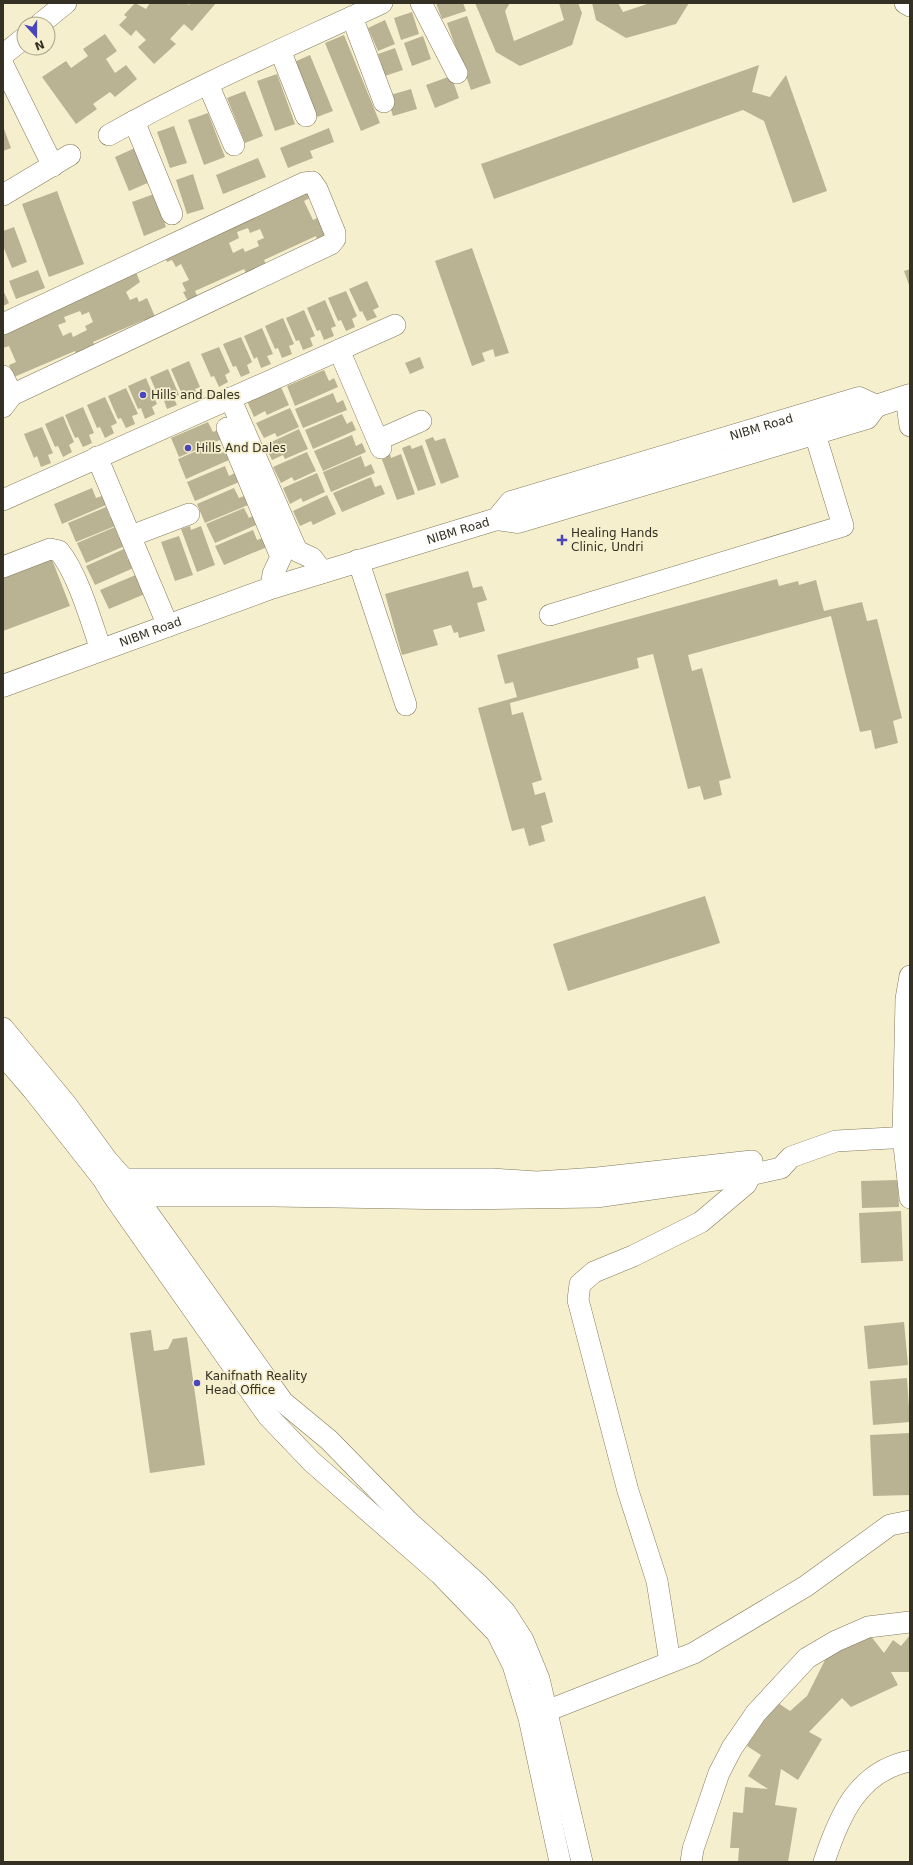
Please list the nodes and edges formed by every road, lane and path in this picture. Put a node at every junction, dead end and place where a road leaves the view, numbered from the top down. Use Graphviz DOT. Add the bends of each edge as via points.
graph roads {
  1 [pos="66,3"];
  2 [pos="382,3"];
  3 [pos="421,3"];
  4 [pos="905,3"];
  5 [pos="910,6"];
  6 [pos="50,16"];
  7 [pos="352,17"];
  8 [pos="16,44"];
  9 [pos="280,50"];
  10 [pos="3,55"];
  11 [pos="3,65"];
  12 [pos="458,72"];
  13 [pos="208,84"];
  14 [pos="384,102"];
  15 [pos="306,116"];
  16 [pos="134,121"];
  17 [pos="109,135"];
  18 [pos="234,144"];
  19 [pos="3,195"];
  20 [pos="172,214"];
  21 [pos="3,324"];
  22 [pos="395,325"];
  23 [pos="339,350"];
  24 [pos="3,376"];
  25 [pos="908,396"];
  26 [pos="7,401"];
  27 [pos="224,401"];
  28 [pos="876,406"];
  29 [pos="420,421"];
  30 [pos="910,426"];
  31 [pos="815,434"];
  32 [pos="97,457"];
  33 [pos="259,483"];
  34 [pos="3,500"];
  35 [pos="189,514"];
  36 [pos="496,518"];
  37 [pos="131,536"];
  38 [pos="358,560"];
  39 [pos="3,567"];
  40 [pos="322,571"];
  41 [pos="270,588"];
  42 [pos="550,615"];
  43 [pos="168,626"];
  44 [pos="101,650"];
  45 [pos="3,686"];
  46 [pos="406,704"];
  47 [pos="910,976"];
  48 [pos="3,1028"];
  49 [pos="3,1055"];
  50 [pos="907,1137"];
  51 [pos="754,1168"];
  52 [pos="113,1178"];
  53 [pos="135,1196"];
  54 [pos="114,1197"];
  55 [pos="910,1198"];
  56 [pos="910,1521"];
  57 [pos="910,1622"];
  58 [pos="670,1662"];
  59 [pos="538,1715"];
  60 [pos="910,1761"];
  61 [pos="560,1862"];
  62 [pos="582,1862"];
  63 [pos="691,1862"];
  64 [pos="824,1862"];
  1 -- 6 [label="street"];
  2 -- 7 [label="street"];
  3 -- 12 [label="street"];
  4 -- 5 [label="street"];
  7 -- 9 [label="street"];
  7 -- 14 [label="street"];
  8 -- 10 [label="street"];
  9 -- 13 [label="street"];
  9 -- 15 [label="street"];
  11 -- 19 [label="street" via="62,161"];
  13 -- 16 [label="street"];
  13 -- 18 [label="street"];
  16 -- 17 [label="street"];
  16 -- 20 [label="street"];
  21 -- 26 [label="street" via="304,183 312,182 317,189 335,233 335,240 331,244"];
  22 -- 23 [label="street"];
  23 -- 27 [label="street"];
  23 -- 29 [label="street" via="380,444"];
  24 -- 26 [label="street"];
  25 -- 28 [label="main road"];
  25 -- 30 [label="street"];
  27 -- 32 [label="street"];
  27 -- 33 [label="street"];
  28 -- 31 [label="main road" via="867,418"];
  28 -- 36 [label="main road, NIBM Road" via="859,398 511,502"];
  31 -- 36 [label="main road" via="518,522"];
  31 -- 42 [label="street" via="843,526"];
  32 -- 34 [label="street"];
  32 -- 37 [label="street"];
  33 -- 40 [label="street" via="297,550 312,558"];
  33 -- 41 [label="street" via="281,556"];
  35 -- 37 [label="street"];
  36 -- 38 [label="main road, NIBM Road"];
  37 -- 43 [label="street"];
  38 -- 40 [label="main road, NIBM Road"];
  38 -- 46 [label="street"];
  39 -- 44 [label="street" via="50,549 59,551 65,558"];
  40 -- 41 [label="main road, NIBM Road"];
  41 -- 43 [label="main road, NIBM Road"];
  43 -- 44 [label="main road, NIBM Road"];
  44 -- 45 [label="main road, NIBM Road"];
  47 -- 50 [label="street" via="906,999"];
  48 -- 52 [label="street" via="66,1104 107,1160"];
  49 -- 52 [label="street"];
  50 -- 51 [label="street" via="836,1141 792,1157 782,1155"];
  50 -- 55 [label="street"];
  51 -- 52 [label="street" via="537,1182 492,1179"];
  51 -- 53 [label="street" via="596,1197 458,1199"];
  51 -- 58 [label="street" via="746,1184 701,1222 633,1256 594,1272 580,1284 578,1300 628,1491 657,1581"];
  52 -- 53 [label="street"];
  52 -- 54 [label="street"];
  53 -- 54 [label="street"];
  53 -- 59 [label="street" via="283,1402 329,1440 409,1522 505,1612 523,1640 539,1679"];
  54 -- 59 [label="street" via="268,1416 312,1462 440,1574 497,1633"];
  56 -- 58 [label="street" via="890,1525 806,1586 694,1653"];
  57 -- 63 [label="street" via="868,1627 807,1658 756,1713 732,1748 719,1773"];
  58 -- 59 [label="street"];
  59 -- 61 [label="street"];
  59 -- 62 [label="street"];
  60 -- 64 [label="street" via="899,1763 875,1775 854,1794 845,1809"];
}
